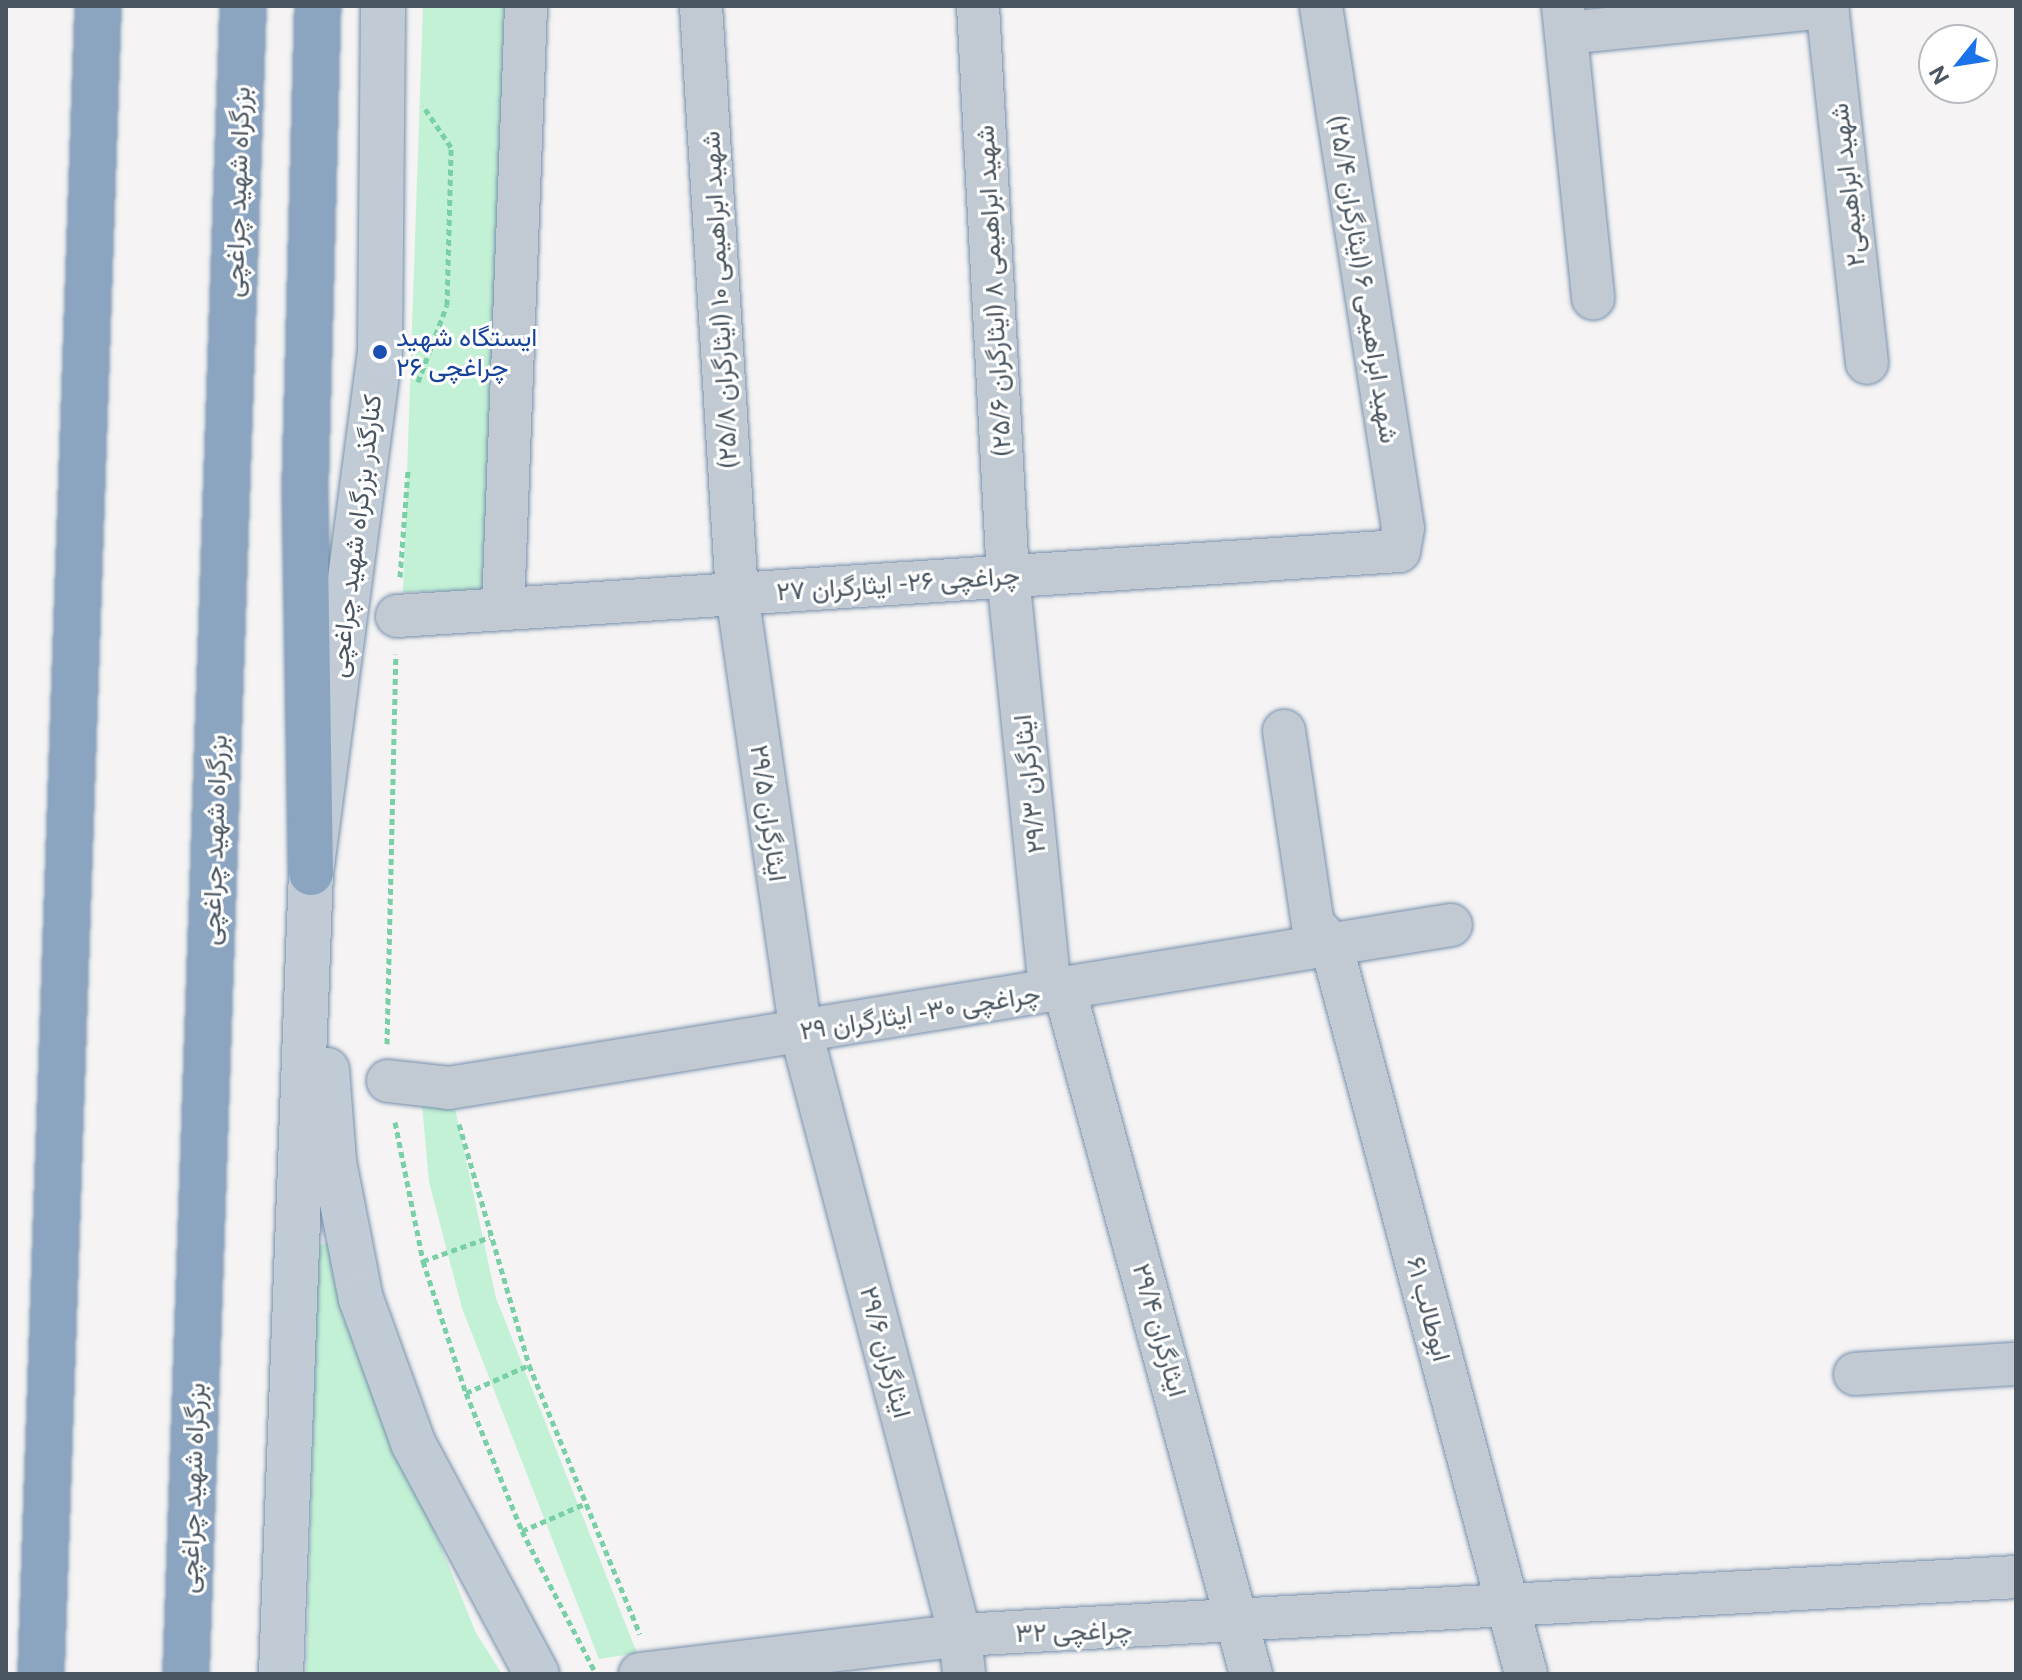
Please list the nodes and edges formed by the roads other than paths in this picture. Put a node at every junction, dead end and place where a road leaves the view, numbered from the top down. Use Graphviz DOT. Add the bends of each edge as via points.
graph roads {
  1 [pos="98,6"];
  2 [pos="243,6"];
  3 [pos="318,6"];
  4 [pos="383,6"];
  5 [pos="526,6"];
  6 [pos="701,6"];
  7 [pos="978,6"];
  8 [pos="1321,6"];
  9 [pos="1828,7"];
  10 [pos="1564,20"];
  11 [pos="1593,298"];
  12 [pos="1867,363"];
  13 [pos="1399,551"];
  14 [pos="1008,576"];
  15 [pos="737,594"];
  16 [pos="503,608"];
  17 [pos="397,616"];
  18 [pos="1284,731"];
  19 [pos="311,873"];
  20 [pos="1451,925"];
  21 [pos="1331,944"];
  22 [pos="1057,989"];
  23 [pos="801,1032"];
  24 [pos="388,1081"];
  25 [pos="2016,1364"];
  26 [pos="1855,1374"];
  27 [pos="2016,1577"];
  28 [pos="1509,1606"];
  29 [pos="1243,1625"];
  30 [pos="962,1654"];
  31 [pos="648,1673"];
  32 [pos="41,1674"];
  33 [pos="186,1674"];
  34 [pos="281,1674"];
  35 [pos="537,1674"];
  36 [pos="1251,1674"];
  37 [pos="1526,1674"];
  1 -- 32 [label="highway"];
  2 -- 33 [label="highway, بزرگراه شهید چراغچی"];
  3 -- 19 [label="highway" via="305,492"];
  4 -- 19 [label="main road, کنارگذر بزرگراه شهید چراغچی" via="380,352"];
  5 -- 16 [label="street"];
  6 -- 15 [label="street, شهید ابراهیمی ۱۰ (ایثارگران ۲۵/۸)"];
  7 -- 14 [label="street, شهید ابراهیمی ۸ (ایثارگران ۲۵/۶)"];
  8 -- 13 [label="street, شهید ابراهیمی ۶ (ایثارگران ۲۵/۴)" via="1403,528"];
  9 -- 10 [label="street"];
  9 -- 12 [label="street, شهید ابراهیمی۲"];
  10 -- 11 [label="street"];
  13 -- 14 [label="street, چراغچی ۲۶ - ایثارگران ۲۷"];
  14 -- 15 [label="street, چراغچی ۲۶ - ایثارگران ۲۷"];
  14 -- 22 [label="street, ایثارگران ۲۹/۳"];
  15 -- 16 [label="street, چراغچی ۲۶ - ایثارگران ۲۷"];
  15 -- 23 [label="street, ایثارگران ۲۹/۵"];
  16 -- 17 [label="street, چراغچی ۲۶ - ایثارگران ۲۷"];
  18 -- 21 [label="street, ابوطالب ۶۱" via="1313,924"];
  19 -- 34 [label="main road"];
  19 -- 35 [label="main road" via="334,1162 361,1299 413,1443"];
  20 -- 21 [label="street, چراغچی ۳۰ - ایثارگران ۲۹"];
  21 -- 22 [label="street, چراغچی ۳۰ - ایثارگران ۲۹"];
  21 -- 28 [label="street, ابوطالب ۶۱"];
  22 -- 23 [label="street, چراغچی ۳۰ - ایثارگران ۲۹"];
  22 -- 29 [label="street, ایثارگران ۲۹/۴"];
  23 -- 24 [label="street, چراغچی ۳۰ - ایثارگران ۲۹" via="449,1088"];
  23 -- 30 [label="street, ایثارگران ۲۹/۶"];
  25 -- 26 [label="street"];
  27 -- 28 [label="street, چراغچی ۳۲"];
  28 -- 29 [label="street, چراغچی ۳۲"];
  28 -- 37 [label="street, ابوطالب ۶۱"];
  29 -- 30 [label="street, چراغچی ۳۲"];
  29 -- 36 [label="street, ایثارگران ۲۹/۴"];
  30 -- 31 [label="street, چراغچی ۳۲"];
}
